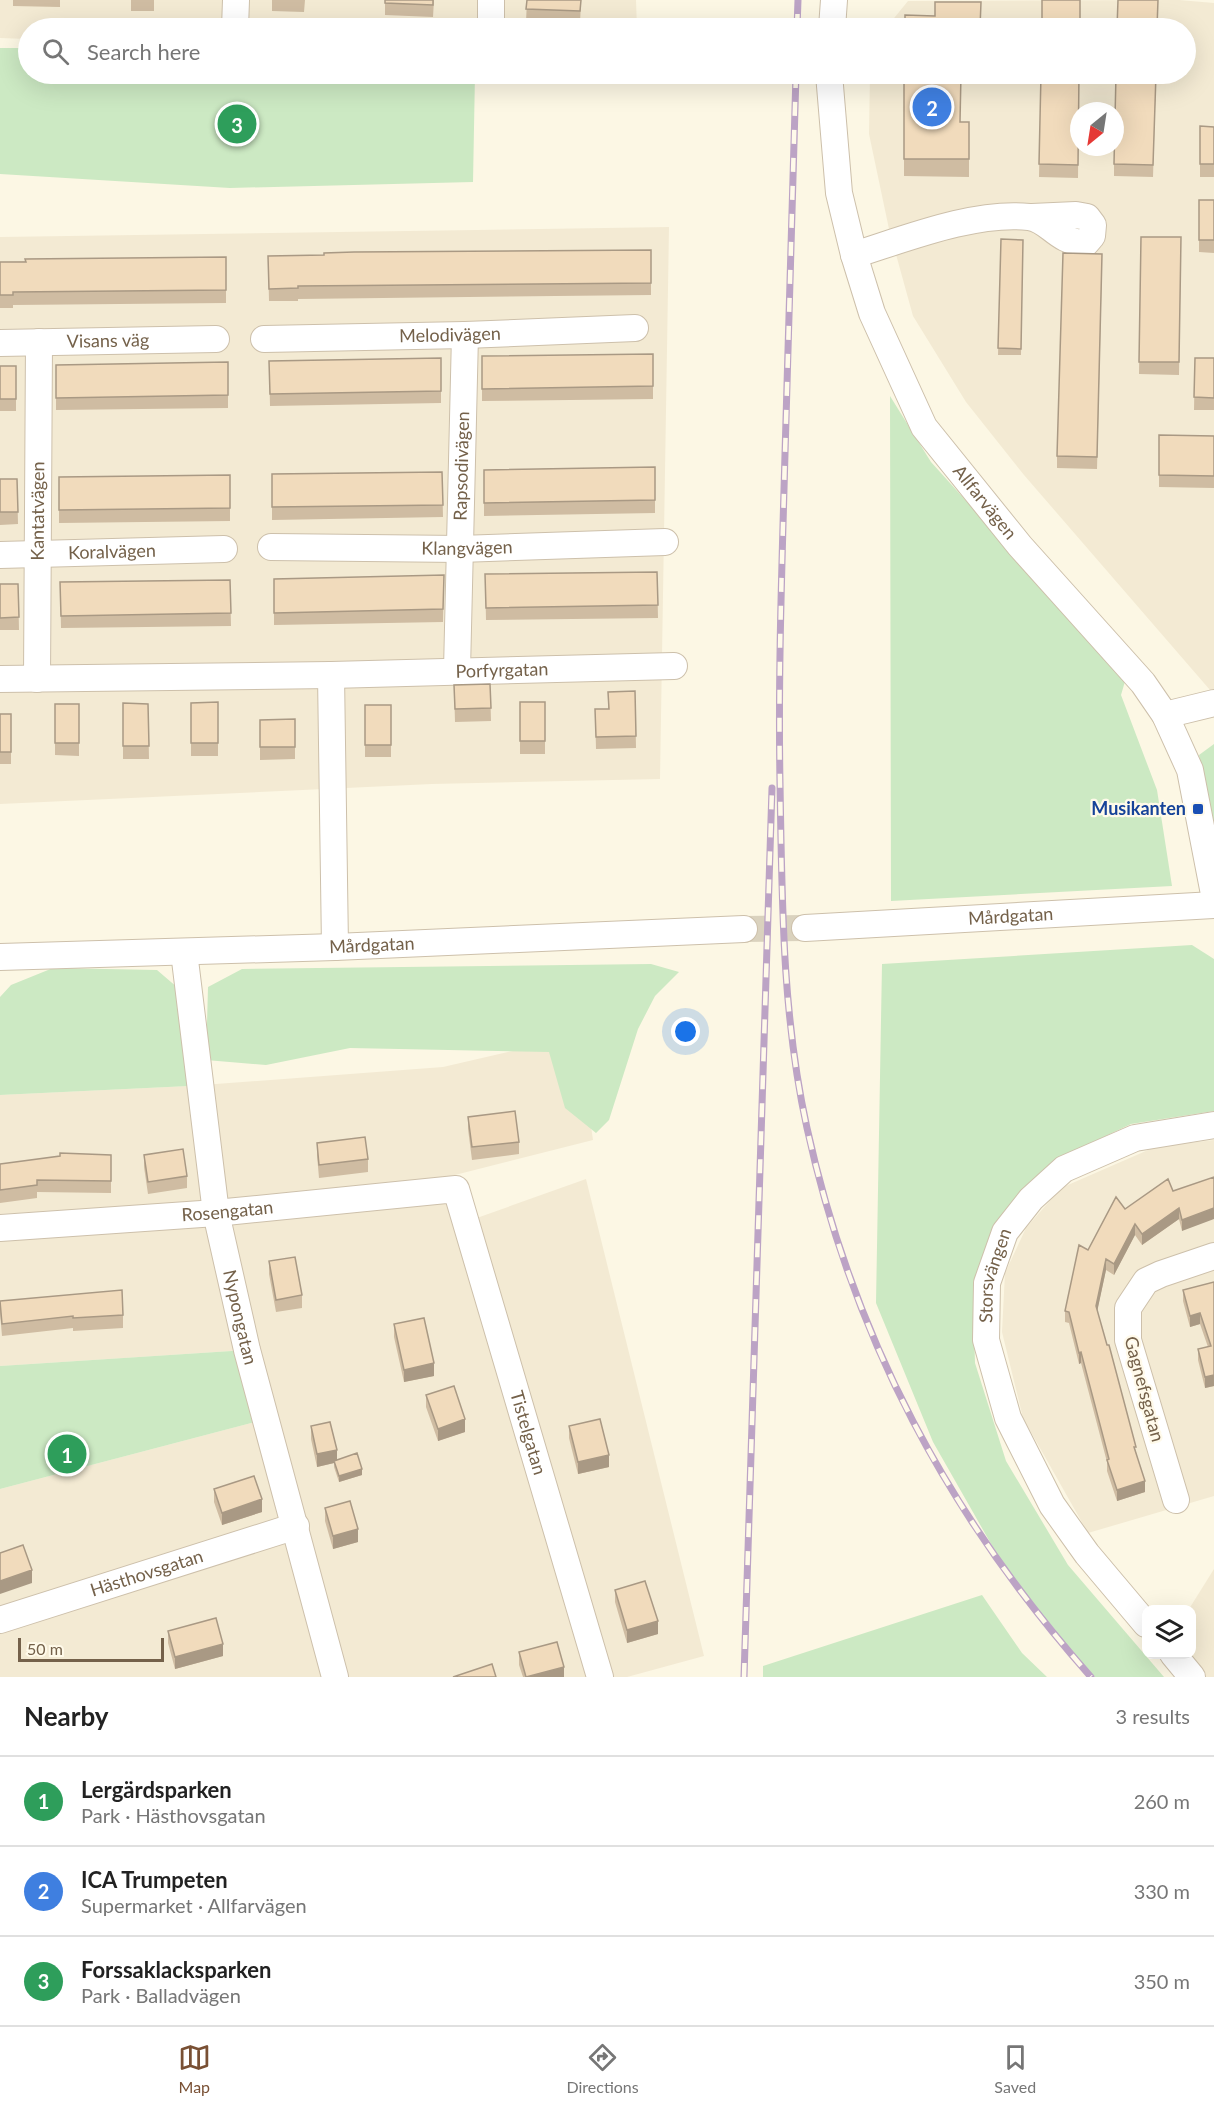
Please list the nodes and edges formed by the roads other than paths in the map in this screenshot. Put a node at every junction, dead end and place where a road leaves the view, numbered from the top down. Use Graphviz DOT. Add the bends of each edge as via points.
graph roads {
  1 [pos="236,0"];
  2 [pos="491,0"];
  3 [pos="834,0"];
  4 [pos="235,18"];
  5 [pos="491,18"];
  6 [pos="832,18"];
  7 [pos="830,84"];
  8 [pos="1032,217"];
  9 [pos="854,255"];
  10 [pos="635,328"];
  11 [pos="465,334"];
  12 [pos="216,339"];
  13 [pos="264,339"];
  14 [pos="39,342"];
  15 [pos="0,343"];
  16 [pos="665,542"];
  17 [pos="271,547"];
  18 [pos="224,549"];
  19 [pos="460,549"];
  20 [pos="37,554"];
  21 [pos="0,555"];
  22 [pos="674,666"];
  23 [pos="457,670"];
  24 [pos="331,675"];
  25 [pos="0,679"];
  26 [pos="38,679"];
  27 [pos="1214,703"];
  28 [pos="1165,714"];
  29 [pos="1214,894"];
  30 [pos="1214,905"];
  31 [pos="805,928"];
  32 [pos="744,929"];
  33 [pos="334,947"];
  34 [pos="184,952"];
  35 [pos="0,957"];
  36 [pos="1214,1125"];
  37 [pos="456,1189"];
  38 [pos="216,1213"];
  39 [pos="0,1228"];
  40 [pos="1214,1256"];
  41 [pos="1176,1500"];
  42 [pos="296,1526"];
  43 [pos="1142,1619"];
  44 [pos="0,1620"];
  45 [pos="1177,1659"];
  46 [pos="335,1677"];
  47 [pos="600,1677"];
  48 [pos="1192,1677"];
  1 -- 4 [label="street"];
  2 -- 5 [label="street"];
  3 -- 6 [label="street"];
  7 -- 9 [label="street, Allfarvägen" via="839,193"];
  8 -- 9 [label="street" via="993,217"];
  9 -- 28 [label="street, Allfarvägen" via="872,313 924,427 1020,546 1143,683"];
  10 -- 11 [label="street, Melodivägen"];
  11 -- 13 [label="street, Melodivägen"];
  11 -- 19 [label="street, Rapsodivägen"];
  12 -- 14 [label="street, Visans väg"];
  14 -- 15 [label="street, Visans väg"];
  14 -- 20 [label="street, Kantatvägen"];
  16 -- 19 [label="street, Klangvägen"];
  17 -- 19 [label="street, Klangvägen"];
  18 -- 20 [label="street, Koralvägen"];
  19 -- 23 [label="street, Rapsodivägen"];
  20 -- 21 [label="street, Koralvägen"];
  20 -- 26 [label="street, Kantatvägen"];
  22 -- 23 [label="street, Porfyrgatan"];
  23 -- 24 [label="street, Porfyrgatan"];
  24 -- 26 [label="street, Porfyrgatan"];
  24 -- 33 [label="street"];
  25 -- 26 [label="street, Porfyrgatan"];
  27 -- 28 [label="street"];
  28 -- 29 [label="street, Allfarvägen" via="1190,770"];
  30 -- 31 [label="street, Mårdgatan"];
  32 -- 33 [label="street, Mårdgatan"];
  33 -- 34 [label="street, Mårdgatan"];
  34 -- 35 [label="street, Mårdgatan"];
  34 -- 38 [label="street, Nypongatan"];
  36 -- 43 [label="street, Storsvängen" via="1135,1138 1064,1170 1031,1199 1005,1232 987,1283 986,1340 1008,1419 1052,1504 1087,1554"];
  37 -- 38 [label="street, Rosengatan"];
  37 -- 47 [label="street, Tistelgatan"];
  38 -- 39 [label="street, Rosengatan"];
  38 -- 42 [label="street, Nypongatan" via="247,1350"];
  40 -- 41 [label="street, Gagnefsgatan" via="1146,1281 1128,1308 1128,1340"];
  42 -- 44 [label="street, Hästhovsgatan"];
  42 -- 46 [label="street, Nypongatan"];
  45 -- 48 [label="street"];
}
